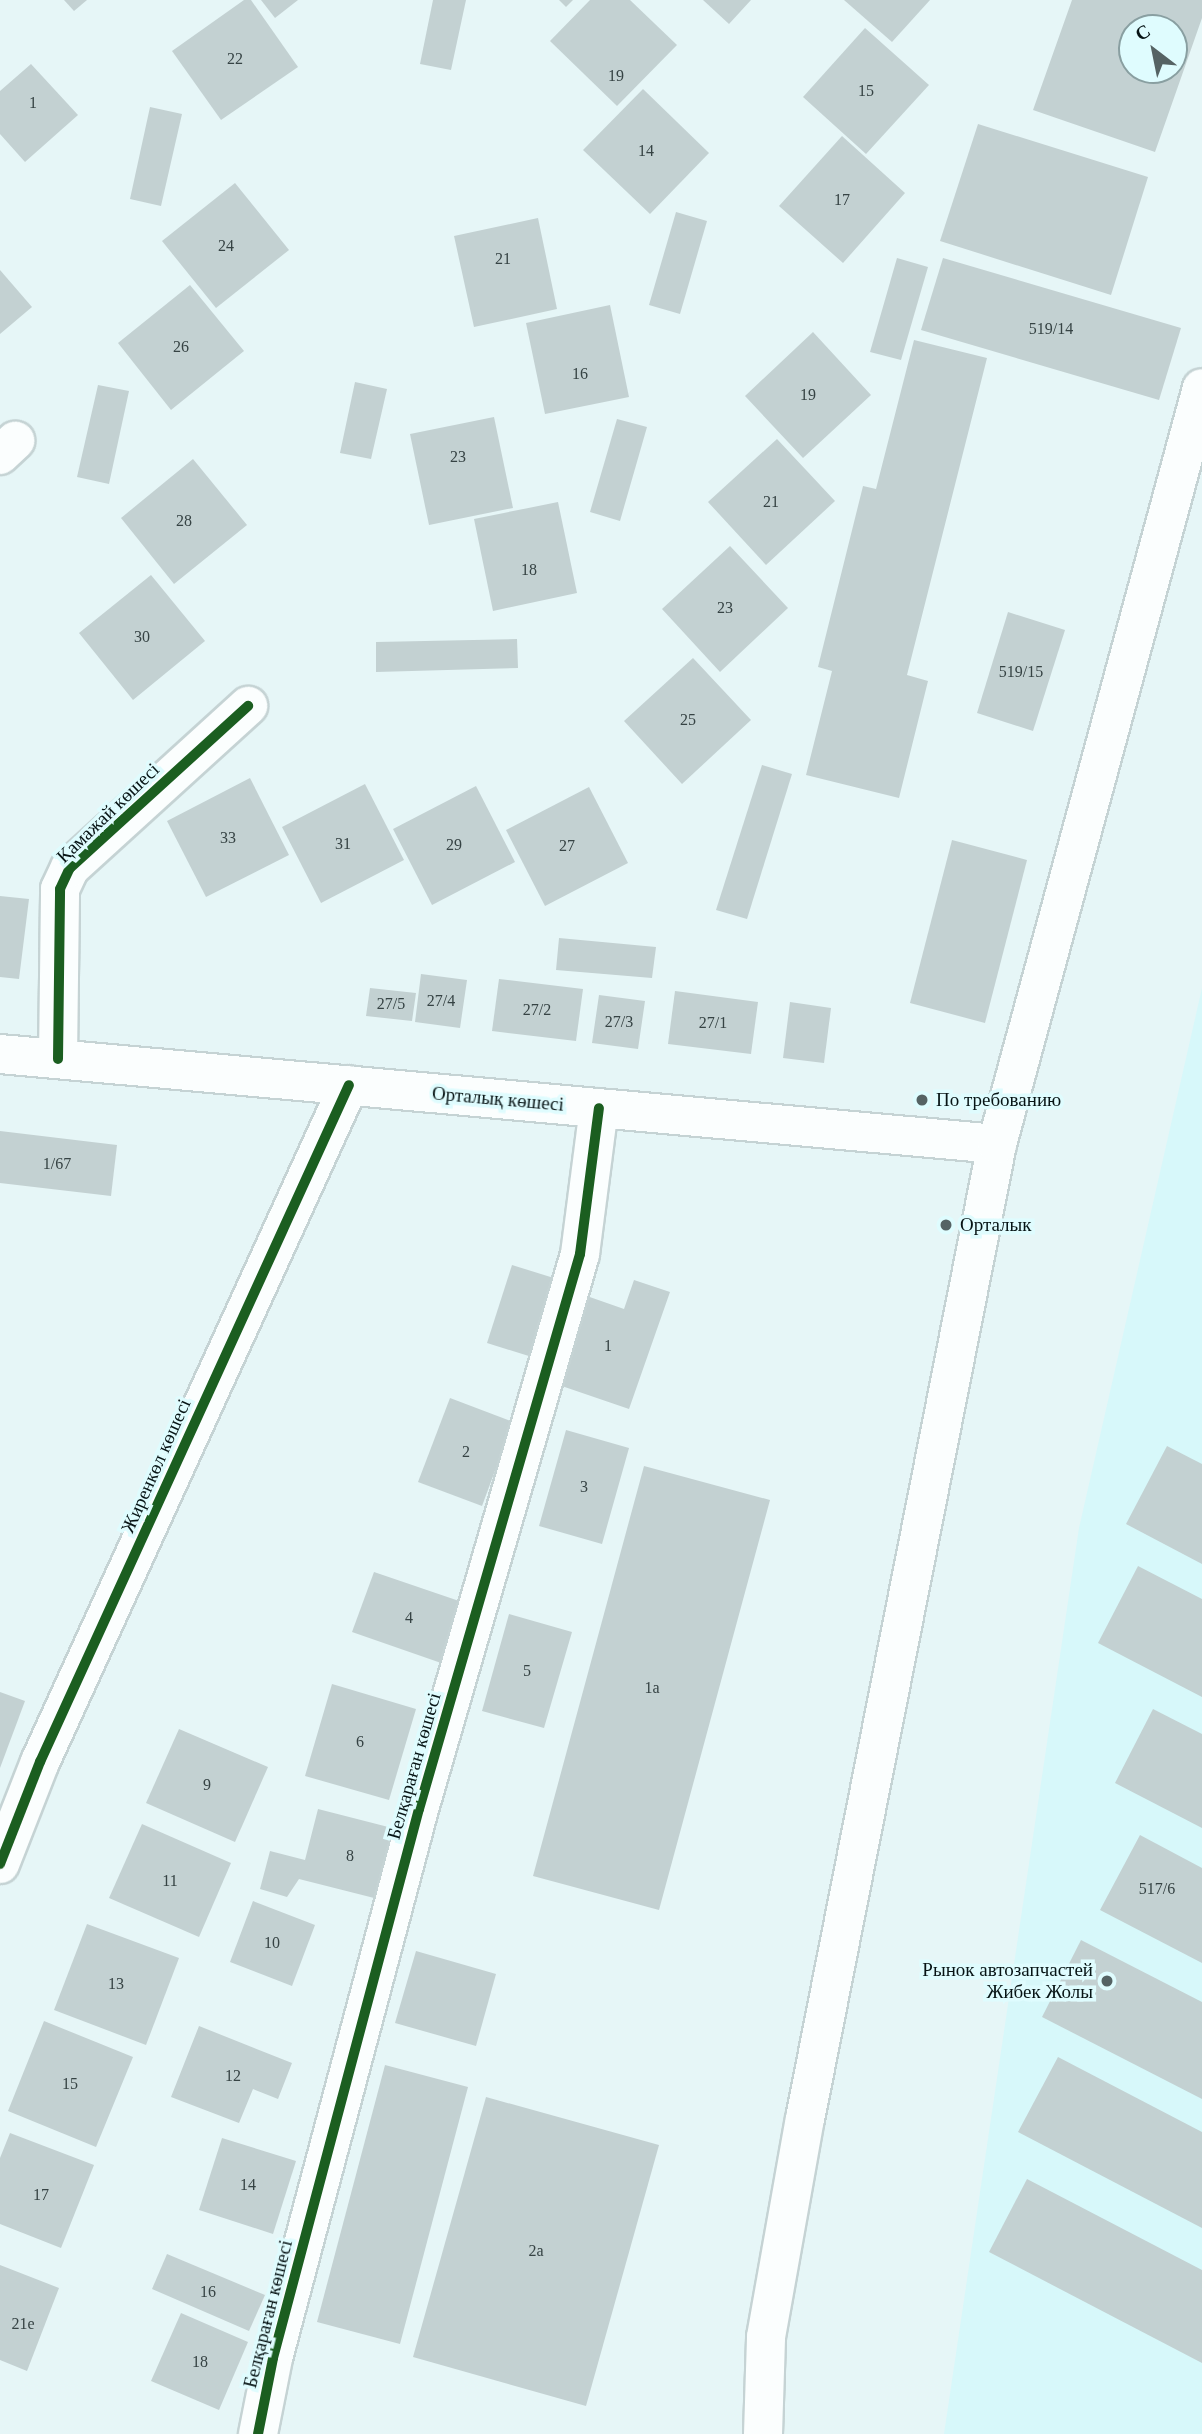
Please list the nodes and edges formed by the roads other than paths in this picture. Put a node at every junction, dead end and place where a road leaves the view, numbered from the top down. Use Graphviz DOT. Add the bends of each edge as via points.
graph roads {
  1 [pos="1202,388"];
  2 [pos="248,706"];
  3 [pos="0,1054"];
  4 [pos="58,1059"];
  5 [pos="349,1085"];
  6 [pos="599,1108"];
  7 [pos="997,1144"];
  8 [pos="0,1864"];
  9 [pos="258,2434"];
  10 [pos="763,2434"];
  1 -- 7 [label="main road"];
  2 -- 4 [label="main road, Қамажай көшесі" via="70,868 60,889"];
  3 -- 4 [label="main road, Орталық көшесі"];
  4 -- 5 [label="main road, Орталық көшесі"];
  5 -- 6 [label="main road, Орталық көшесі"];
  5 -- 8 [label="main road, Жиренкөл көшесі" via="40,1762"];
  6 -- 7 [label="main road, Орталық көшесі"];
  6 -- 9 [label="main road, Белқараған көшесі" via="580,1254 419,1809 273,2358"];
  7 -- 10 [label="main road" via="805,2119 766,2337"];
}
